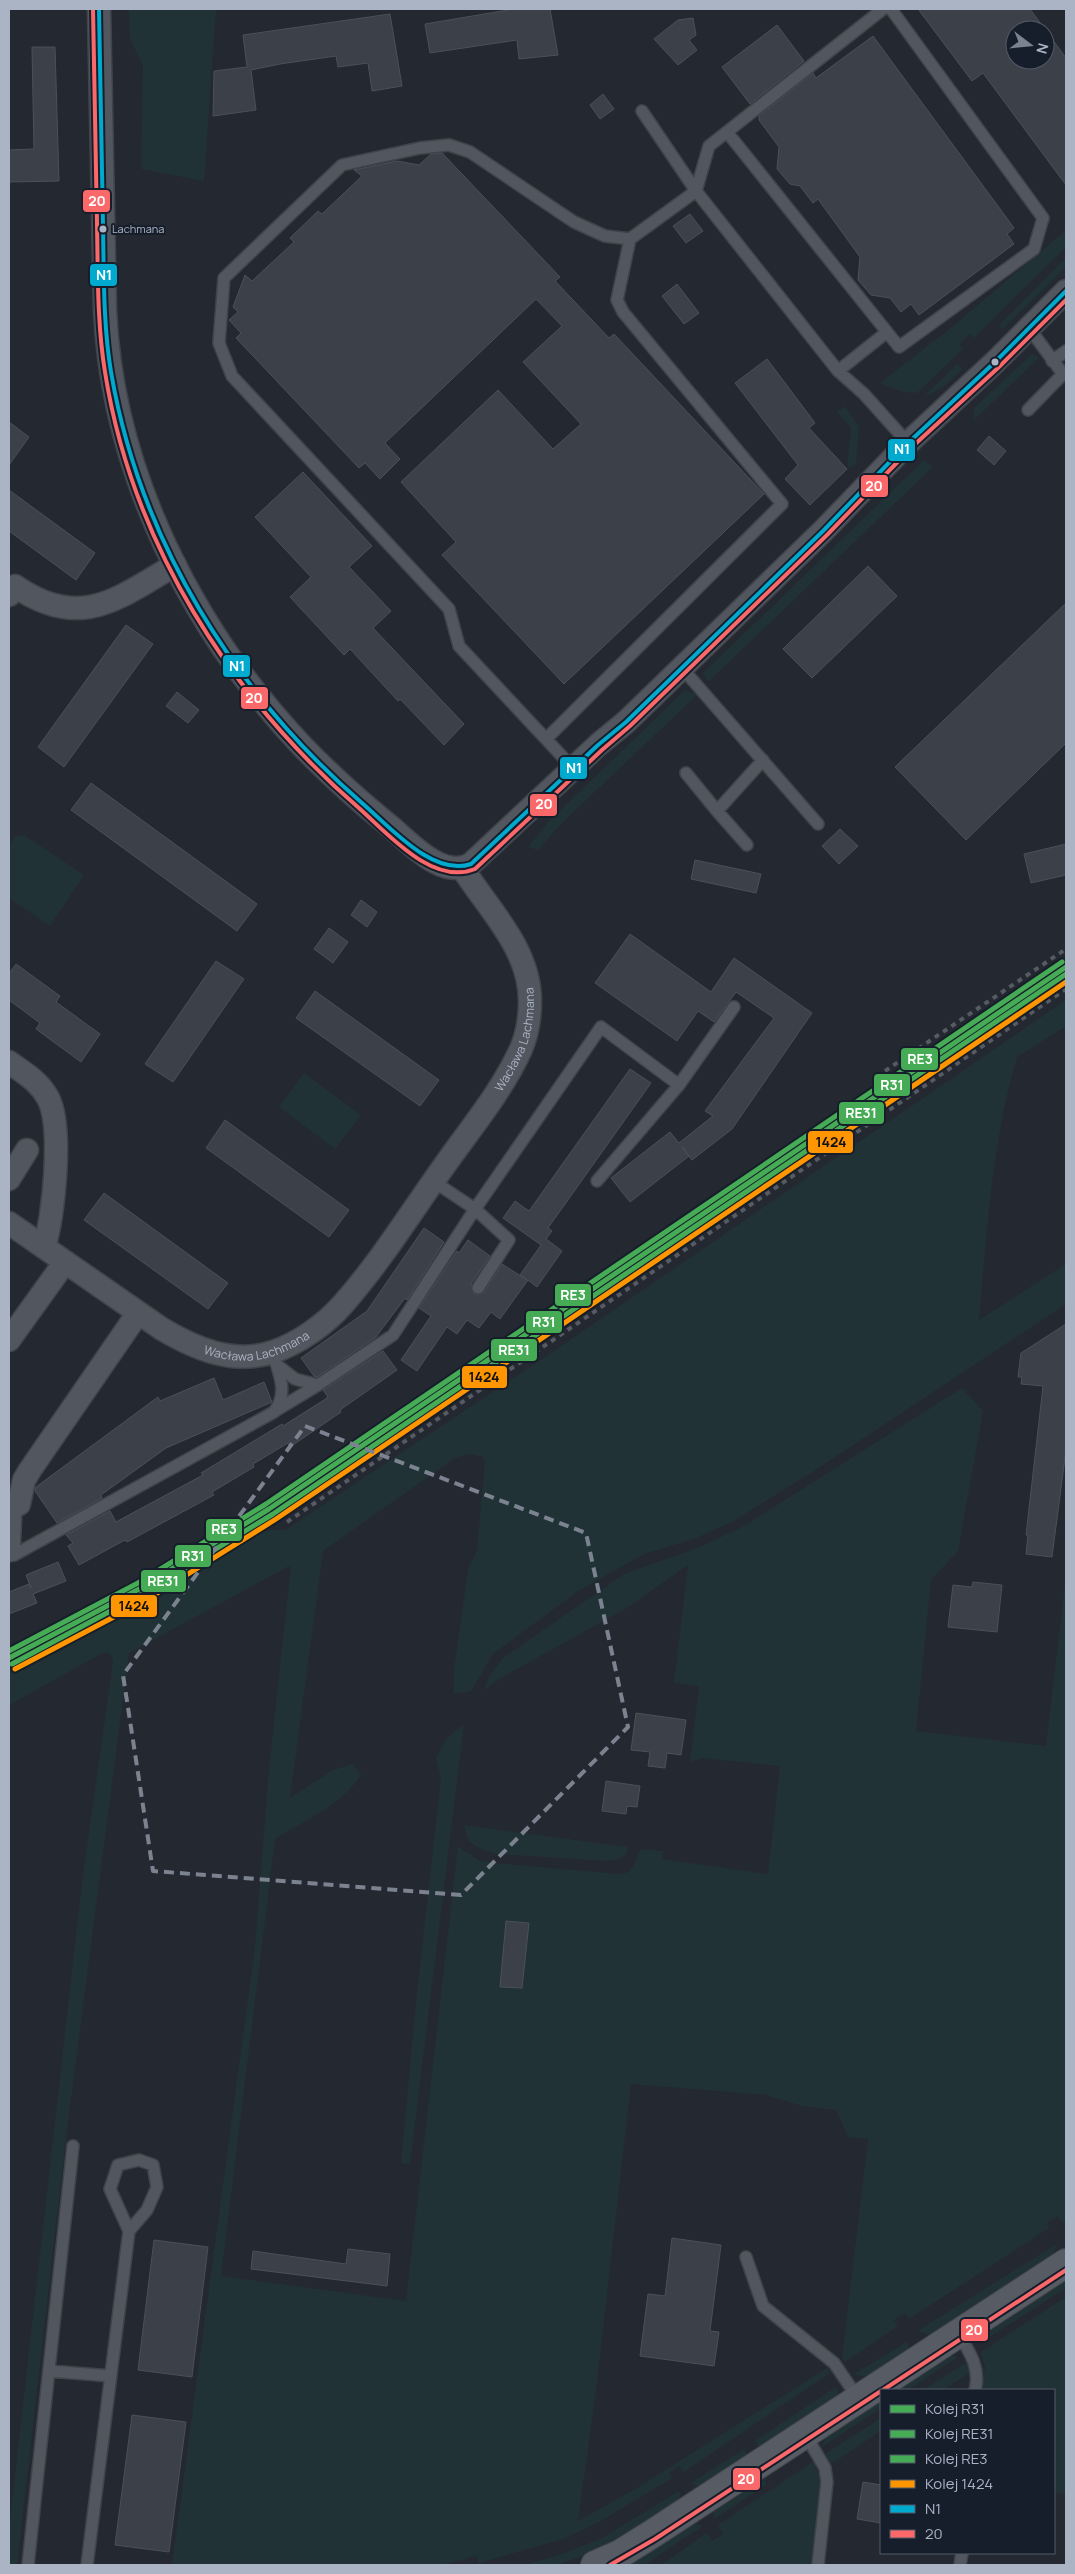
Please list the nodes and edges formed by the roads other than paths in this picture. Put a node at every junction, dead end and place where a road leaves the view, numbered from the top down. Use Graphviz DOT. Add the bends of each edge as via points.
graph roads {
  1 [pos="100,9"];
  2 [pos="883,9"];
  3 [pos="891,9"];
  4 [pos="642,110"];
  5 [pos="727,132"];
  6 [pos="696,191"];
  7 [pos="630,239"];
  8 [pos="1066,291"];
  9 [pos="1029,328"];
  10 [pos="887,332"];
  11 [pos="1066,351"];
  12 [pos="1052,361"];
  13 [pos="838,371"];
  14 [pos="1028,410"];
  15 [pos="908,443"];
  16 [pos="176,565"];
  17 [pos="9,595"];
  18 [pos="682,668"];
  19 [pos="546,739"];
  20 [pos="762,760"];
  21 [pos="573,768"];
  22 [pos="686,773"];
  23 [pos="717,811"];
  24 [pos="818,824"];
  25 [pos="747,844"];
  26 [pos="463,869"];
  27 [pos="734,1007"];
  28 [pos="9,1062"];
  29 [pos="679,1085"];
  30 [pos="27,1150"];
  31 [pos="9,1179"];
  32 [pos="433,1181"];
  33 [pos="597,1181"];
  34 [pos="475,1209"];
  35 [pos="9,1223"];
  36 [pos="44,1247"];
  37 [pos="65,1262"];
  38 [pos="478,1288"];
  39 [pos="138,1313"];
  40 [pos="9,1340"];
  41 [pos="274,1358"];
  42 [pos="318,1385"];
  43 [pos="274,1412"];
  44 [pos="12,1508"];
  45 [pos="12,1556"];
  46 [pos="73,2146"];
  47 [pos="129,2231"];
  48 [pos="746,2258"];
  49 [pos="1066,2263"];
  50 [pos="958,2333"];
  51 [pos="49,2370"];
  52 [pos="111,2376"];
  53 [pos="976,2389"];
  54 [pos="858,2398"];
  55 [pos="805,2434"];
  56 [pos="28,2565"];
  57 [pos="87,2565"];
  58 [pos="595,2565"];
  59 [pos="818,2565"];
  1 -- 16 [label="street" via="109,359 117,405 134,464"];
  2 -- 5 [label="lane"];
  3 -- 10 [label="lane" via="1043,218 1034,249 1026,255 899,347"];
  4 -- 6 [label="lane"];
  5 -- 6 [label="lane" via="709,146"];
  5 -- 10 [label="lane"];
  6 -- 7 [label="lane"];
  6 -- 13 [label="lane"];
  7 -- 19 [label="lane" via="617,300 623,312 782,504"];
  7 -- 19 [label="lane" via="605,236 574,222 470,152 449,145 342,165 224,278 219,343 232,376 449,609 459,646"];
  8 -- 9 [label="street"];
  9 -- 12 [label="lane"];
  9 -- 15 [label="street"];
  10 -- 13 [label="lane"];
  11 -- 12 [label="lane"];
  12 -- 14 [label="lane" via="1063,374"];
  13 -- 15 [label="lane" via="864,394"];
  15 -- 18 [label="street" via="823,532"];
  16 -- 17 [label="street" via="102,606 49,605 15,586"];
  16 -- 26 [label="street" via="201,612 230,655 302,746 411,844 442,867"];
  18 -- 20 [label="lane"];
  18 -- 21 [label="street"];
  19 -- 21 [label="lane"];
  20 -- 23 [label="lane"];
  20 -- 24 [label="lane"];
  21 -- 26 [label="street"];
  22 -- 23 [label="lane"];
  23 -- 25 [label="lane"];
  26 -- 32 [label="street, Wacława Lachmana" via="518,951 528,976 531,1003 524,1040 506,1077"];
  27 -- 29 [label="lane"];
  28 -- 36 [label="street" via="39,1085 50,1103 55,1120 49,1230"];
  29 -- 33 [label="lane"];
  29 -- 34 [label="lane" via="601,1027"];
  30 -- 31 [label="street"];
  32 -- 34 [label="lane"];
  32 -- 41 [label="street, Wacława Lachmana" via="344,1304"];
  34 -- 38 [label="lane" via="509,1240"];
  34 -- 42 [label="lane" via="393,1335"];
  35 -- 36 [label="street, Wacława Lachmana"];
  36 -- 37 [label="street, Wacława Lachmana"];
  37 -- 39 [label="street, Wacława Lachmana"];
  37 -- 40 [label="street"];
  39 -- 41 [label="street, Wacława Lachmana" via="178,1338 219,1355"];
  39 -- 44 [label="street" via="30,1470 24,1480 20,1503"];
  41 -- 42 [label="lane" via="295,1379"];
  41 -- 43 [label="lane" via="282,1394"];
  42 -- 43 [label="lane"];
  43 -- 45 [label="lane"];
  44 -- 45 [label="lane"];
  46 -- 51 [label="lane"];
  47 -- 47 [label="lane" via="147,2210 157,2187 153,2165 139,2160 118,2165 110,2189"];
  47 -- 52 [label="lane"];
  48 -- 54 [label="lane" via="763,2306 834,2363"];
  49 -- 50 [label="street"];
  50 -- 53 [label="lane" via="977,2371"];
  50 -- 54 [label="street"];
  51 -- 52 [label="lane"];
  51 -- 56 [label="lane"];
  52 -- 57 [label="lane"];
  54 -- 55 [label="street"];
  55 -- 58 [label="street" via="620,2554"];
  55 -- 59 [label="lane" via="825,2468 827,2482"];
}
